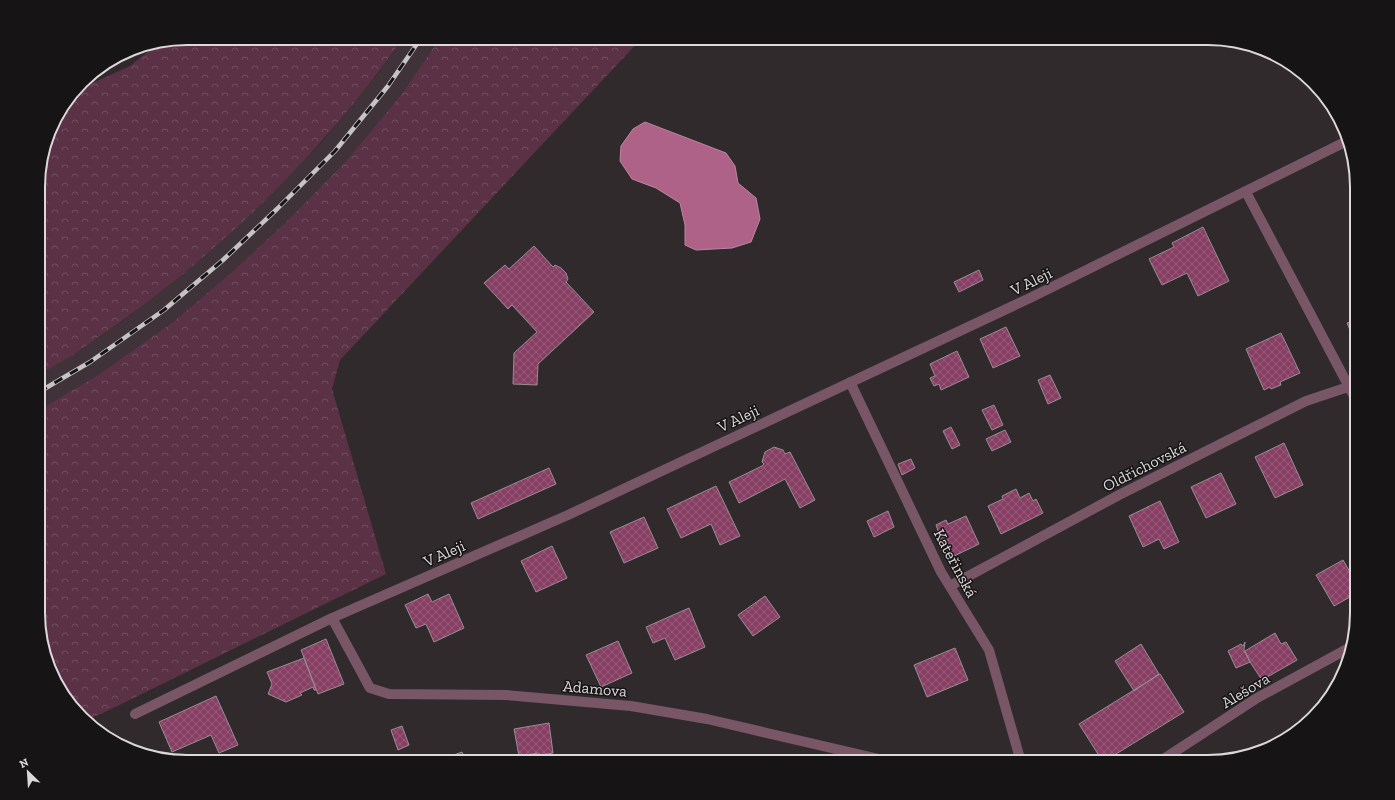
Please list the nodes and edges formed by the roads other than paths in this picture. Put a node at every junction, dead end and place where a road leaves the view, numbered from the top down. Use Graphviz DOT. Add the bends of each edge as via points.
graph roads {
  1 [pos="1343,143"];
  2 [pos="1246,192"];
  3 [pos="1350,380"];
  4 [pos="850,382"];
  5 [pos="1350,386"];
  6 [pos="950,586"];
  7 [pos="332,618"];
  8 [pos="1345,650"];
  9 [pos="136,714"];
  10 [pos="862,755"];
  11 [pos="1019,755"];
  12 [pos="1170,755"];
  1 -- 2 [label="street, V Aleji"];
  2 -- 3 [label="street"];
  2 -- 4 [label="street, V Aleji" via="1030,298"];
  4 -- 6 [label="street, Kateřinská"];
  4 -- 7 [label="street, V Aleji" via="568,515"];
  5 -- 6 [label="street, Oldřichovská" via="1299,405 1119,495"];
  6 -- 11 [label="street, Kateřinská" via="989,650"];
  7 -- 9 [label="street, V Aleji"];
  7 -- 10 [label="street, Adamova" via="370,688 388,694 506,695 631,706 707,719"];
  8 -- 12 [label="street, Alešova" via="1258,698"];
}
